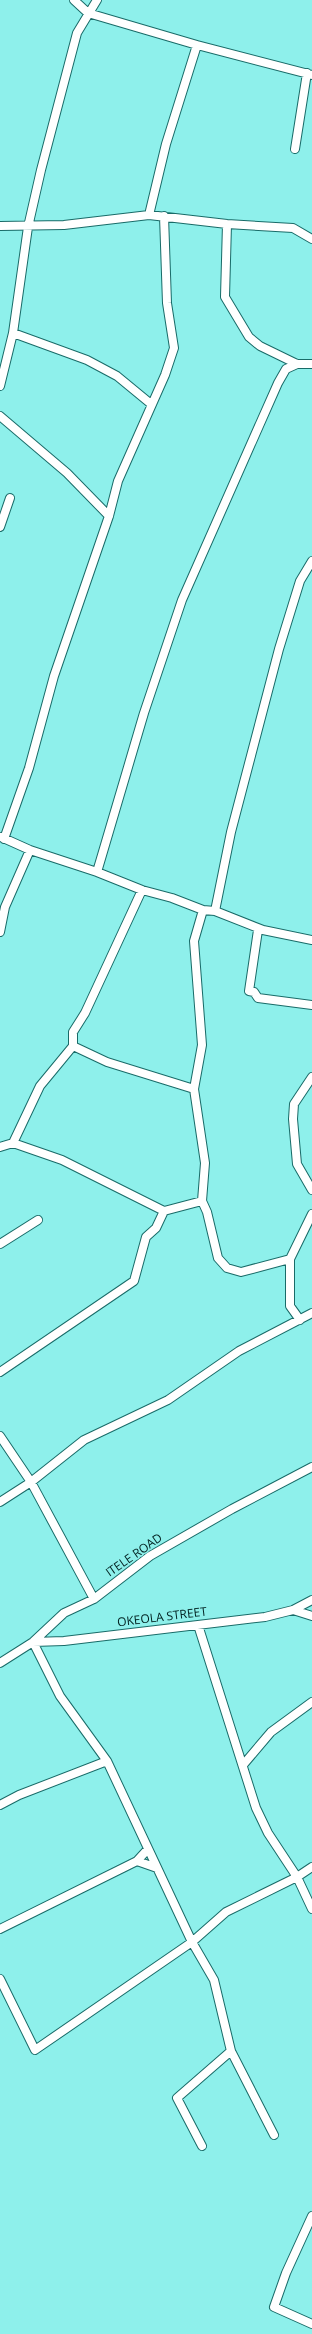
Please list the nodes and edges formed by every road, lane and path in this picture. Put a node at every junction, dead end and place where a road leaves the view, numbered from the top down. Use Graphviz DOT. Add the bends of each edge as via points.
graph roads {
  1 [pos="74,0"];
  2 [pos="97,0"];
  3 [pos="88,13"];
  4 [pos="197,45"];
  5 [pos="310,74"];
  6 [pos="295,149"];
  7 [pos="149,215"];
  8 [pos="164,216"];
  9 [pos="227,224"];
  10 [pos="0,226"];
  11 [pos="28,226"];
  12 [pos="312,239"];
  13 [pos="13,333"];
  14 [pos="297,364"];
  15 [pos="312,364"];
  16 [pos="0,386"];
  17 [pos="152,404"];
  18 [pos="0,416"];
  19 [pos="10,498"];
  20 [pos="108,516"];
  21 [pos="0,527"];
  22 [pos="312,561"];
  23 [pos="2,838"];
  24 [pos="30,850"];
  25 [pos="98,872"];
  26 [pos="142,890"];
  27 [pos="203,910"];
  28 [pos="215,911"];
  29 [pos="263,930"];
  30 [pos="0,932"];
  31 [pos="312,940"];
  32 [pos="312,1005"];
  33 [pos="72,1046"];
  34 [pos="312,1077"];
  35 [pos="194,1089"];
  36 [pos="14,1142"];
  37 [pos="0,1147"];
  38 [pos="312,1190"];
  39 [pos="202,1201"];
  40 [pos="164,1211"];
  41 [pos="312,1214"];
  42 [pos="38,1220"];
  43 [pos="0,1244"];
  44 [pos="290,1259"];
  45 [pos="312,1313"];
  46 [pos="300,1320"];
  47 [pos="0,1372"];
  48 [pos="0,1436"];
  49 [pos="312,1467"];
  50 [pos="30,1482"];
  51 [pos="0,1502"];
  52 [pos="94,1599"];
  53 [pos="312,1600"];
  54 [pos="293,1610"];
  55 [pos="312,1616"];
  56 [pos="198,1625"];
  57 [pos="33,1642"];
  58 [pos="0,1663"];
  59 [pos="312,1702"];
  60 [pos="107,1761"];
  61 [pos="243,1765"];
  62 [pos="0,1805"];
  63 [pos="148,1850"];
  64 [pos="137,1861"];
  65 [pos="312,1867"];
  66 [pos="158,1868"];
  67 [pos="297,1877"];
  68 [pos="312,1909"];
  69 [pos="0,1929"];
  70 [pos="192,1942"];
  71 [pos="0,1979"];
  72 [pos="231,2051"];
  73 [pos="274,2135"];
  74 [pos="202,2146"];
  75 [pos="312,2216"];
  76 [pos="312,2324"];
  1 -- 3 [label="street"];
  2 -- 3 [label="street"];
  3 -- 4 [label="street"];
  3 -- 11 [label="street" via="77,33"];
  4 -- 5 [label="street"];
  4 -- 7 [label="street" via="166,144"];
  5 -- 6 [label="street"];
  7 -- 8 [label="street"];
  7 -- 11 [label="street" via="64,225"];
  8 -- 9 [label="street"];
  8 -- 17 [label="street" via="167,303 174,348"];
  9 -- 12 [label="street" via="293,228"];
  9 -- 14 [label="street" via="225,297 249,337 260,346"];
  10 -- 11 [label="street"];
  11 -- 13 [label="street"];
  13 -- 16 [label="street"];
  13 -- 17 [label="street" via="86,360 117,376"];
  14 -- 15 [label="street"];
  14 -- 25 [label="street" via="286,369 278,383 182,600 144,713"];
  17 -- 20 [label="street" via="118,481"];
  18 -- 20 [label="street" via="67,473"];
  19 -- 21 [label="street"];
  20 -- 23 [label="street" via="54,676 29,768"];
  22 -- 28 [label="street" via="300,581 279,649 231,832"];
  23 -- 24 [label="street"];
  24 -- 25 [label="street"];
  24 -- 30 [label="street" via="5,907"];
  25 -- 26 [label="street"];
  26 -- 27 [label="street"];
  26 -- 33 [label="street" via="85,1013 73,1032"];
  27 -- 28 [label="street"];
  27 -- 35 [label="street" via="194,941 202,1045"];
  28 -- 29 [label="street"];
  29 -- 31 [label="street"];
  29 -- 32 [label="street" via="258,930 249,992 254,992 258,998"];
  33 -- 35 [label="street" via="107,1062"];
  33 -- 36 [label="street" via="40,1086"];
  34 -- 38 [label="street" via="294,1104 294,1119 297,1164"];
  35 -- 39 [label="street" via="205,1163"];
  36 -- 37 [label="street"];
  36 -- 40 [label="street" via="62,1160"];
  39 -- 40 [label="street"];
  39 -- 44 [label="street" via="218,1258 227,1268 241,1272"];
  40 -- 47 [label="street" via="156,1228 146,1237 134,1281"];
  41 -- 44 [label="street"];
  42 -- 43 [label="street"];
  44 -- 46 [label="street" via="290,1306"];
  45 -- 46 [label="street"];
  46 -- 50 [label="street" via="239,1351 168,1400 84,1440"];
  48 -- 50 [label="street"];
  49 -- 52 [label="street, ITELE ROAD" via="150,1556"];
  50 -- 51 [label="street"];
  50 -- 52 [label="street"];
  52 -- 57 [label="street, ITELE ROAD" via="64,1613"];
  53 -- 54 [label="street, OKEOLA STREET"];
  54 -- 55 [label="street"];
  54 -- 56 [label="street, OKEOLA STREET" via="265,1617"];
  56 -- 57 [label="street, OKEOLA STREET" via="64,1641"];
  56 -- 61 [label="street"];
  57 -- 58 [label="street, ITELE ROAD"];
  57 -- 60 [label="street" via="60,1696"];
  59 -- 61 [label="street" via="271,1732"];
  60 -- 62 [label="street" via="19,1795"];
  60 -- 63 [label="street"];
  61 -- 67 [label="street" via="256,1808 268,1833"];
  63 -- 64 [label="street"];
  63 -- 66 [label="street"];
  64 -- 66 [label="street"];
  64 -- 69 [label="street"];
  65 -- 67 [label="street"];
  66 -- 70 [label="street"];
  67 -- 68 [label="street"];
  67 -- 70 [label="street" via="226,1912"];
  70 -- 71 [label="street" via="35,2050"];
  70 -- 72 [label="street" via="214,1980"];
  72 -- 73 [label="street"];
  72 -- 74 [label="street" via="177,2098"];
  75 -- 76 [label="street" via="286,2273 274,2307"];
}
